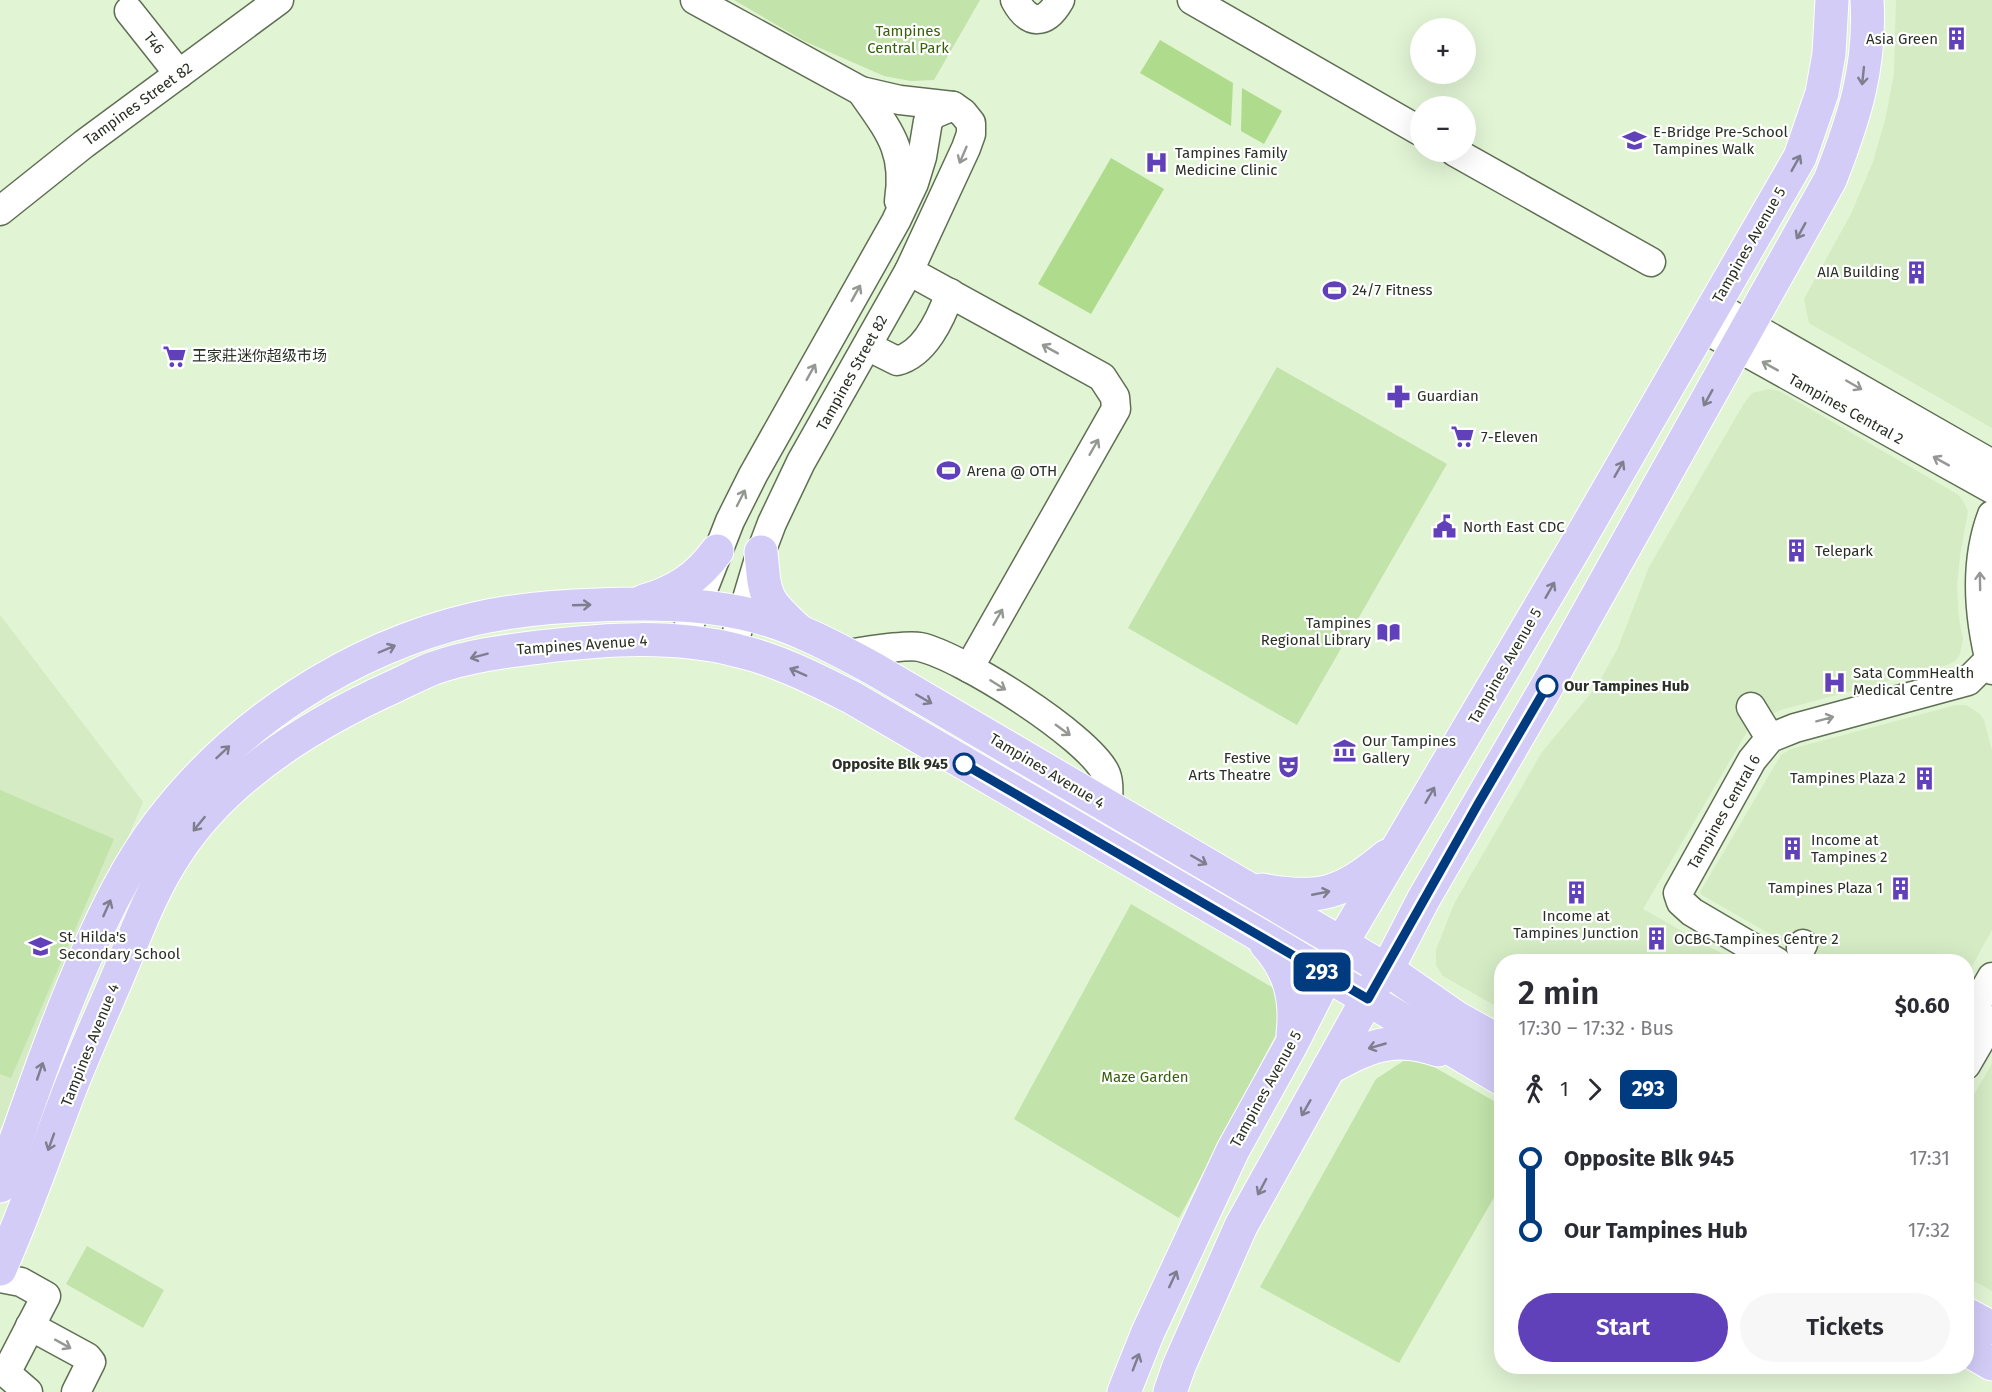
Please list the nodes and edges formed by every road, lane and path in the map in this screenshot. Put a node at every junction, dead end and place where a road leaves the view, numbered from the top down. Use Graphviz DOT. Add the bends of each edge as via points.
graph roads {
  1 [pos="279,0"];
  2 [pos="695,0"];
  3 [pos="1015,0"];
  4 [pos="1060,0"];
  5 [pos="1192,0"];
  6 [pos="1832,0"];
  7 [pos="1867,0"];
  8 [pos="129,12"];
  9 [pos="179,74"];
  10 [pos="861,91"];
  11 [pos="953,106"];
  12 [pos="1410,125"];
  13 [pos="1473,162"];
  14 [pos="0,211"];
  15 [pos="896,221"];
  16 [pos="1651,262"];
  17 [pos="909,271"];
  18 [pos="950,293"];
  19 [pos="1708,316"];
  20 [pos="1743,335"];
  21 [pos="867,346"];
  22 [pos="1992,464"];
  23 [pos="1992,489"];
  24 [pos="1992,515"];
  25 [pos="717,551"];
  26 [pos="761,552"];
  27 [pos="636,603"];
  28 [pos="696,606"];
  29 [pos="743,614"];
  30 [pos="799,631"];
  31 [pos="683,641"];
  32 [pos="732,649"];
  33 [pos="846,654"];
  34 [pos="1991,665"];
  35 [pos="969,668"];
  36 [pos="1751,707"];
  37 [pos="1770,738"];
  38 [pos="1108,808"];
  39 [pos="1400,845"];
  40 [pos="1243,886"];
  41 [pos="1423,900"];
  42 [pos="1256,933"];
  43 [pos="1344,945"];
  44 [pos="1763,954"];
  45 [pos="1384,969"];
  46 [pos="1328,975"];
  47 [pos="1992,977"];
  48 [pos="1368,999"];
  49 [pos="1974,1008"];
  50 [pos="1457,1017"];
  51 [pos="1992,1020"];
  52 [pos="1494,1038"];
  53 [pos="1291,1045"];
  54 [pos="1974,1051"];
  55 [pos="1473,1063"];
  56 [pos="1329,1068"];
  57 [pos="1494,1075"];
  58 [pos="0,1186"];
  59 [pos="2,1262"];
  60 [pos="1974,1318"];
  61 [pos="30,1326"];
  62 [pos="1992,1328"];
  63 [pos="1974,1353"];
  64 [pos="1992,1364"];
  65 [pos="28,1392"];
  66 [pos="76,1392"];
  67 [pos="1124,1392"];
  68 [pos="1170,1392"];
  1 -- 9 [label="street, Tampines Street 82"];
  2 -- 10 [label="street"];
  3 -- 4 [label="street" via="1026,15 1037,19 1050,15"];
  5 -- 12 [label="street"];
  19 -- 6 [label="main road, Tampines Avenue 5, one-way" via="1808,137 1830,54"];
  7 -- 20 [label="main road, one-way" via="1862,84 1851,128 1830,180"];
  8 -- 9 [label="street, T46"];
  9 -- 14 [label="street, Tampines Street 82"];
  10 -- 11 [label="street"];
  10 -- 15 [label="street" via="896,143 900,193"];
  11 -- 15 [label="street" via="928,121 914,183"];
  11 -- 17 [label="street, Tampines Street 82, one-way" via="971,123 971,134"];
  13 -- 16 [label="street"];
  25 -- 15 [label="street, one-way" via="753,475"];
  17 -- 18 [label="street"];
  17 -- 21 [label="street, Tampines Street 82"];
  18 -- 21 [label="street" via="936,324 906,359 897,361"];
  35 -- 18 [label="street, one-way" via="1116,409 1115,397 1102,377"];
  19 -- 20 [label="street, Tampines Central 2"];
  39 -- 19 [label="main road, Tampines Avenue 5, one-way"];
  20 -- 22 [label="street, Tampines Central 2, one-way"];
  23 -- 20 [label="street, Tampines Central 2, one-way"];
  20 -- 41 [label="main road, one-way"];
  21 -- 26 [label="street, Tampines Street 82" via="801,462"];
  34 -- 24 [label="street, one-way" via="1981,603 1980,559"];
  25 -- 27 [label="main road" via="687,582 664,595"];
  25 -- 28 [label="street"];
  26 -- 29 [label="street, Tampines Street 82"];
  26 -- 30 [label="main road" via="764,589 770,602"];
  27 -- 28 [label="main road, Tampines Avenue 4"];
  58 -- 27 [label="main road, Tampines Avenue 4, one-way" via="58,1019 111,898 159,824 222,752 297,696 416,636 473,619 528,610"];
  28 -- 29 [label="main road, Tampines Avenue 4"];
  28 -- 31 [label="street"];
  29 -- 30 [label="main road, Tampines Avenue 4"];
  29 -- 32 [label="street, Tampines Street 82"];
  30 -- 33 [label="main road, Tampines Avenue 4"];
  31 -- 32 [label="main road, Tampines Avenue 4"];
  31 -- 59 [label="main road, Tampines Avenue 4, one-way" via="575,642 494,652 434,668 306,731 230,789 177,851 151,899"];
  42 -- 32 [label="main road, Tampines Avenue 4, one-way" via="850,697 792,669"];
  33 -- 35 [label="street" via="917,646"];
  33 -- 38 [label="main road, Tampines Avenue 4, one-way"];
  37 -- 34 [label="street, one-way" via="1968,681"];
  35 -- 38 [label="street, one-way" via="1026,704 1097,759 1107,775"];
  36 -- 37 [label="street"];
  37 -- 44 [label="street, Tampines Central 6" via="1752,760 1678,893 1692,912"];
  38 -- 40 [label="main road, Tampines Avenue 4, one-way"];
  40 -- 39 [label="main road, one-way" via="1291,895 1320,895 1361,877"];
  39 -- 43 [label="main road, Tampines Avenue 5"];
  40 -- 43 [label="main road, Tampines Avenue 4"];
  41 -- 45 [label="main road"];
  41 -- 50 [label="main road" via="1416,926 1420,971"];
  42 -- 46 [label="main road, Tampines Avenue 4"];
  42 -- 53 [label="main road" via="1281,962 1292,987"];
  43 -- 45 [label="main road, Tampines Avenue 4"];
  43 -- 46 [label="main road, Tampines Avenue 5"];
  45 -- 48 [label="main road"];
  45 -- 50 [label="main road, Tampines Avenue 4"];
  46 -- 48 [label="main road, Tampines Avenue 4"];
  46 -- 53 [label="main road, Tampines Avenue 5"];
  47 -- 49 [label="street"];
  48 -- 55 [label="main road, Tampines Avenue 4"];
  48 -- 56 [label="main road"];
  50 -- 52 [label="main road, Tampines Avenue 4"];
  51 -- 54 [label="street"];
  67 -- 53 [label="main road, Tampines Avenue 5, one-way" via="1233,1150"];
  55 -- 56 [label="main road, one-way" via="1420,1044 1396,1042 1358,1052"];
  55 -- 57 [label="main road, Tampines Avenue 4"];
  56 -- 68 [label="main road, one-way" via="1241,1226"];
  59 -- 61 [label="street" via="21,1282 46,1296"];
  60 -- 62 [label="main road"];
  61 -- 65 [label="street" via="6,1372"];
  61 -- 66 [label="street, one-way" via="91,1362"];
  63 -- 64 [label="main road"];
}
